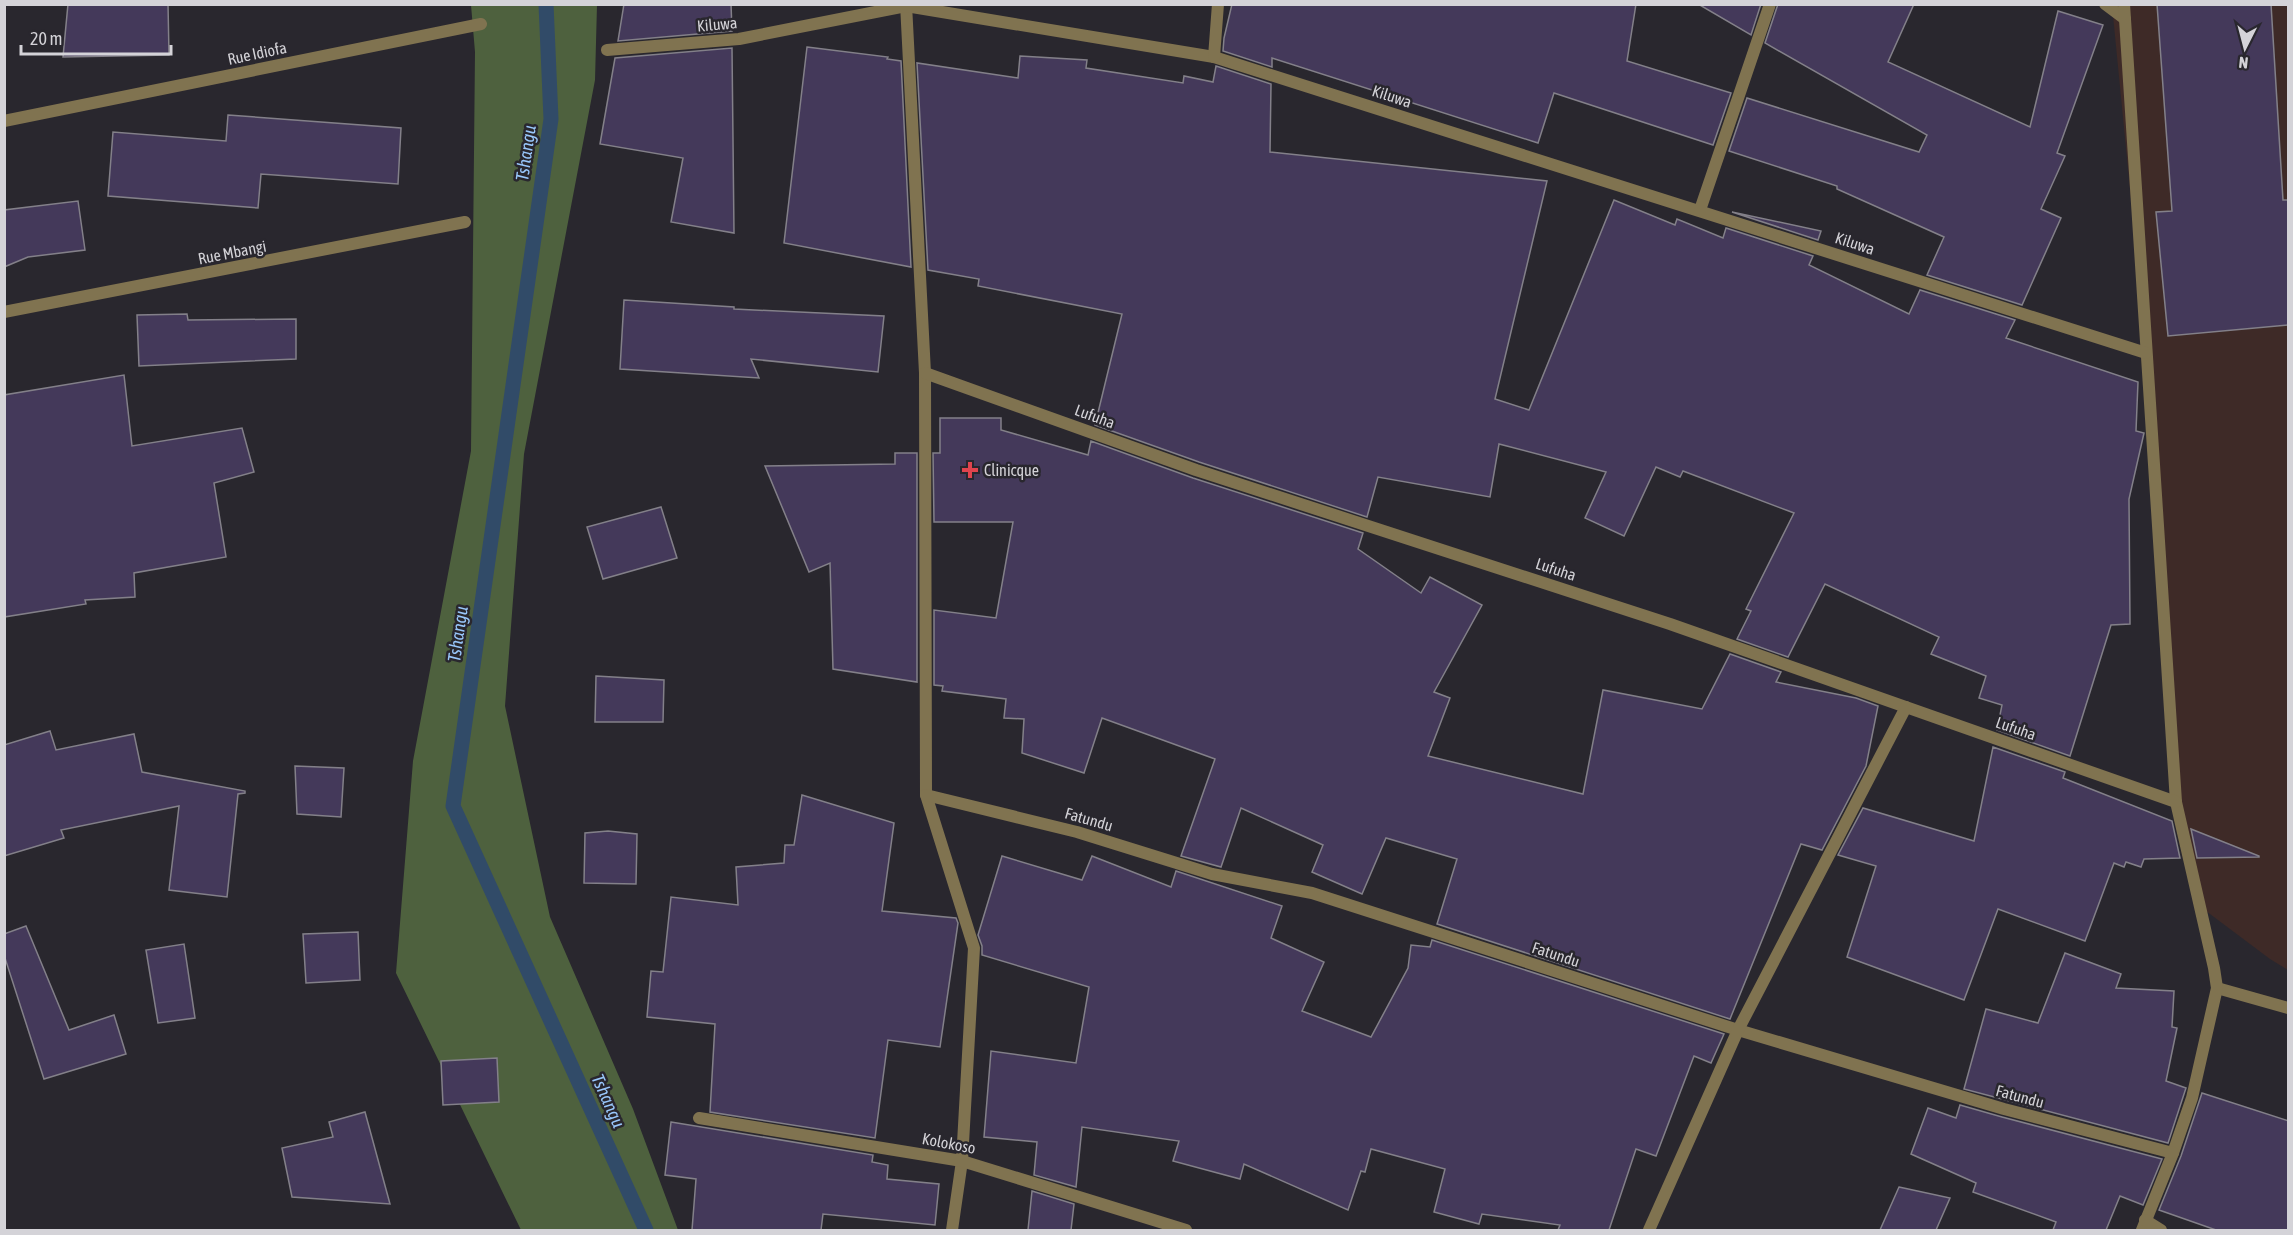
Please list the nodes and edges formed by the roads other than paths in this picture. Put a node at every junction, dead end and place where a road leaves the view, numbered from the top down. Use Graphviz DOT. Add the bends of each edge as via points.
graph roads {
  1 [pos="1218,4"];
  2 [pos="1770,4"];
  3 [pos="2105,4"];
  4 [pos="2124,4"];
  5 [pos="906,5"];
  6 [pos="2125,19"];
  7 [pos="481,24"];
  8 [pos="606,50"];
  9 [pos="1214,57"];
  10 [pos="4,121"];
  11 [pos="1700,210"];
  12 [pos="465,222"];
  13 [pos="4,312"];
  14 [pos="2146,353"];
  15 [pos="925,373"];
  16 [pos="1906,707"];
  17 [pos="926,795"];
  18 [pos="2176,802"];
  19 [pos="2217,988"];
  20 [pos="2289,1008"];
  21 [pos="1738,1030"];
  22 [pos="699,1118"];
  23 [pos="2173,1153"];
  24 [pos="962,1161"];
  25 [pos="2143,1225"];
  26 [pos="952,1230"];
  27 [pos="1186,1230"];
  28 [pos="1649,1230"];
  29 [pos="2161,1230"];
  1 -- 9 [label="street"];
  2 -- 11 [label="street"];
  3 -- 6 [label="street"];
  4 -- 6 [label="street"];
  5 -- 8 [label="street, Kiluwa" via="740,39"];
  5 -- 9 [label="street, Kiluwa"];
  5 -- 15 [label="street"];
  6 -- 14 [label="street"];
  7 -- 10 [label="street, Rue Idiofa"];
  9 -- 11 [label="street, Kiluwa"];
  11 -- 14 [label="street, Kiluwa"];
  12 -- 13 [label="street, Rue Mbangi"];
  14 -- 18 [label="street"];
  15 -- 16 [label="street, Lufuha" via="1196,470 1552,585"];
  15 -- 17 [label="street"];
  16 -- 18 [label="street, Lufuha"];
  16 -- 21 [label="street"];
  17 -- 21 [label="street, Fatundu" via="1077,832 1212,874 1312,893"];
  17 -- 24 [label="street" via="974,948"];
  18 -- 19 [label="street"];
  19 -- 20 [label="street"];
  19 -- 23 [label="street" via="2192,1098"];
  21 -- 23 [label="street, Fatundu" via="2004,1109"];
  21 -- 28 [label="street"];
  22 -- 24 [label="street, Kolokoso"];
  23 -- 25 [label="street"];
  24 -- 26 [label="street"];
  24 -- 27 [label="street, Kolokoso"];
  25 -- 29 [label="street"];
}
